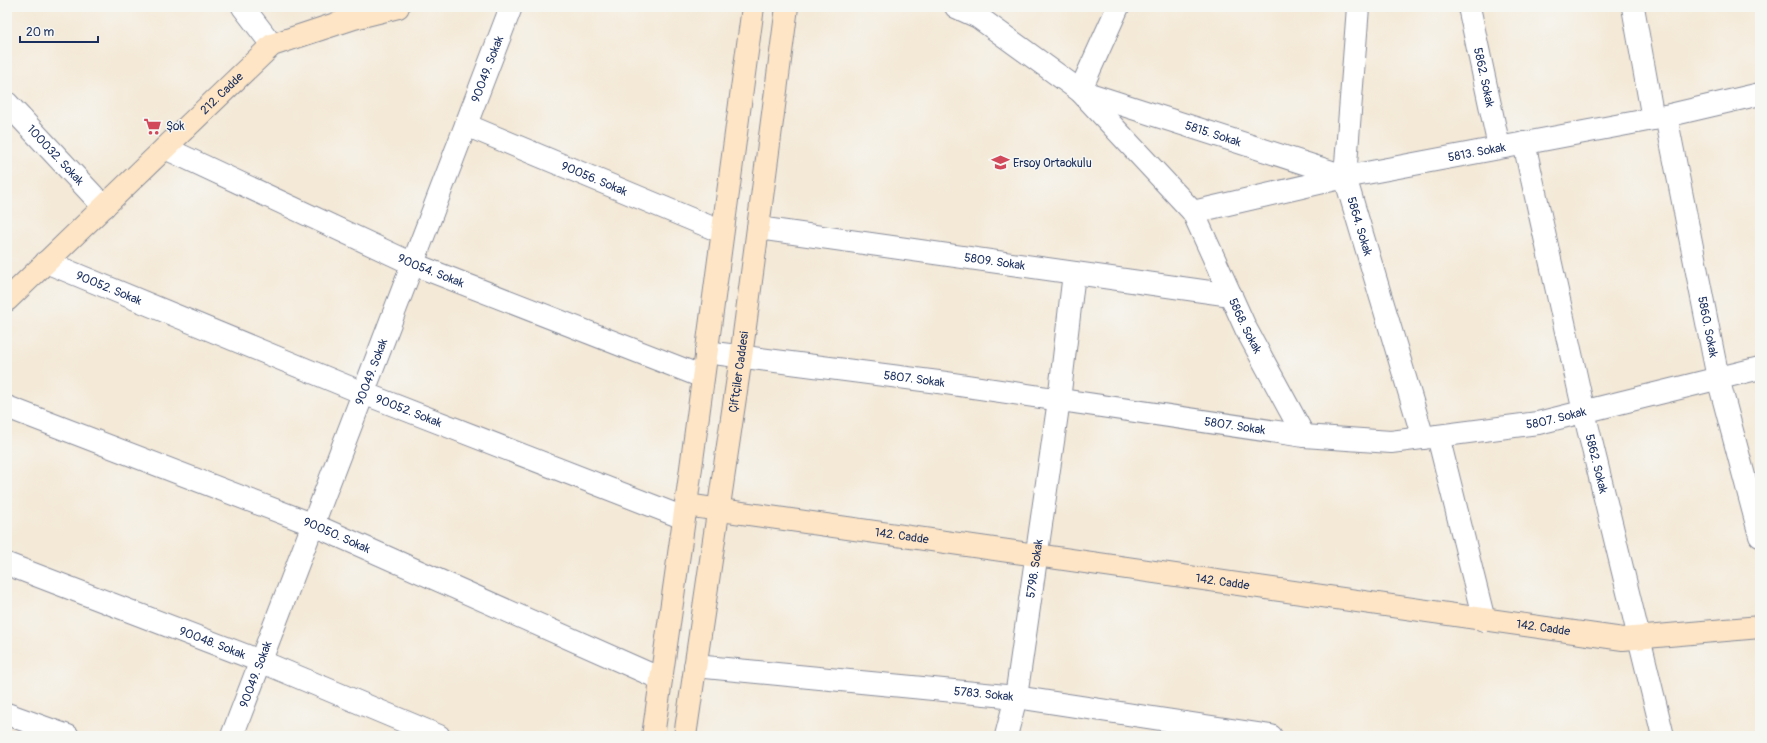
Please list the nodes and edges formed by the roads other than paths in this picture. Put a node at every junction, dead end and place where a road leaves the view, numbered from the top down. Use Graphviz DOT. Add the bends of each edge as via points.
graph roads {
  1 [pos="242,7"];
  2 [pos="398,7"];
  3 [pos="511,7"];
  4 [pos="753,7"];
  5 [pos="787,7"];
  6 [pos="956,7"];
  7 [pos="1118,7"];
  8 [pos="1358,7"];
  9 [pos="1469,7"];
  10 [pos="1633,7"];
  11 [pos="272,45"];
  12 [pos="1080,91"];
  13 [pos="1760,94"];
  14 [pos="7,103"];
  15 [pos="1659,117"];
  16 [pos="466,125"];
  17 [pos="1524,143"];
  18 [pos="165,148"];
  19 [pos="1499,148"];
  20 [pos="1345,177"];
  21 [pos="104,207"];
  22 [pos="1193,212"];
  23 [pos="758,228"];
  24 [pos="722,232"];
  25 [pos="46,262"];
  26 [pos="413,264"];
  27 [pos="1074,273"];
  28 [pos="1231,295"];
  29 [pos="7,300"];
  30 [pos="706,352"];
  31 [pos="741,357"];
  32 [pos="1760,368"];
  33 [pos="703,377"];
  34 [pos="1718,378"];
  35 [pos="363,393"];
  36 [pos="1058,400"];
  37 [pos="7,407"];
  38 [pos="1584,412"];
  39 [pos="1304,436"];
  40 [pos="1431,437"];
  41 [pos="719,510"];
  42 [pos="685,512"];
  43 [pos="314,525"];
  44 [pos="1760,536"];
  45 [pos="1036,555"];
  46 [pos="7,564"];
  47 [pos="1484,620"];
  48 [pos="1760,627"];
  49 [pos="1639,638"];
  50 [pos="260,661"];
  51 [pos="695,666"];
  52 [pos="661,679"];
  53 [pos="1016,697"];
  54 [pos="7,714"];
  55 [pos="1245,734"];
  56 [pos="68,736"];
  57 [pos="232,736"];
  58 [pos="439,736"];
  59 [pos="653,736"];
  60 [pos="684,736"];
  61 [pos="1006,736"];
  62 [pos="1271,736"];
  63 [pos="1663,736"];
  1 -- 11 [label="street"];
  2 -- 11 [label="street, 212. Cadde" via="354,18"];
  3 -- 16 [label="street, 90049. Sokak"];
  4 -- 24 [label="street"];
  5 -- 23 [label="street, Çiftçiler Caddesi"];
  6 -- 12 [label="street, 5815. Sokak" via="978,18"];
  7 -- 12 [label="street"];
  8 -- 20 [label="street, 5864. Sokak"];
  9 -- 19 [label="street, 5862. Sokak"];
  10 -- 15 [label="street, 5860. Sokak"];
  11 -- 18 [label="street, 212. Cadde"];
  12 -- 20 [label="street, 5815. Sokak"];
  12 -- 22 [label="street, 5815. Sokak"];
  13 -- 15 [label="street, 5813. Sokak"];
  14 -- 21 [label="street, 100032. Sokak"];
  15 -- 17 [label="street, 5813. Sokak"];
  15 -- 34 [label="street, 5860. Sokak"];
  16 -- 24 [label="street, 90056. Sokak"];
  16 -- 26 [label="street, 90049. Sokak"];
  17 -- 19 [label="street, 5813. Sokak"];
  17 -- 38 [label="street, 5862. Sokak"];
  18 -- 21 [label="street, 212. Cadde"];
  18 -- 26 [label="street, 90054. Sokak"];
  19 -- 20 [label="street, 5813. Sokak"];
  20 -- 22 [label="street, 5813. Sokak"];
  20 -- 40 [label="street, 5864. Sokak"];
  21 -- 25 [label="street, 212. Cadde"];
  22 -- 28 [label="street, 5868. Sokak"];
  23 -- 27 [label="street, 5809. Sokak"];
  23 -- 31 [label="street, Çiftçiler Caddesi"];
  24 -- 30 [label="street"];
  25 -- 29 [label="street, 212. Cadde"];
  25 -- 35 [label="street, 90052. Sokak"];
  26 -- 33 [label="street, 90054. Sokak"];
  26 -- 35 [label="street, 90049. Sokak"];
  27 -- 28 [label="street, 5809. Sokak"];
  27 -- 36 [label="street, 5798. Sokak"];
  28 -- 39 [label="street, 5868. Sokak"];
  30 -- 31 [label="street, 5807. Sokak"];
  30 -- 33 [label="street"];
  31 -- 36 [label="street, 5807. Sokak"];
  31 -- 41 [label="street, Çiftçiler Caddesi"];
  32 -- 34 [label="street, 5807. Sokak"];
  33 -- 42 [label="street"];
  34 -- 38 [label="street, 5807. Sokak"];
  34 -- 44 [label="street, 5860. Sokak"];
  35 -- 42 [label="street, 90052. Sokak"];
  35 -- 43 [label="street, 90049. Sokak"];
  36 -- 39 [label="street, 5807. Sokak"];
  36 -- 45 [label="street, 5798. Sokak"];
  37 -- 43 [label="street, 90050. Sokak"];
  38 -- 40 [label="street, 5807. Sokak" via="1538,423"];
  38 -- 49 [label="street, 5862. Sokak"];
  39 -- 40 [label="street, 5807. Sokak" via="1391,442"];
  40 -- 47 [label="street, 5864. Sokak"];
  41 -- 42 [label="street, 142. Cadde"];
  41 -- 45 [label="street, 142. Cadde"];
  41 -- 51 [label="street, Çiftçiler Caddesi"];
  42 -- 52 [label="street"];
  43 -- 50 [label="street, 90049. Sokak"];
  43 -- 52 [label="street, 90050. Sokak"];
  45 -- 47 [label="street, 142. Cadde"];
  45 -- 53 [label="street, 5798. Sokak"];
  46 -- 50 [label="street, 90048. Sokak"];
  47 -- 49 [label="street, 142. Cadde" via="1623,639"];
  48 -- 49 [label="street, 142. Cadde"];
  49 -- 63 [label="street, 5862. Sokak"];
  50 -- 57 [label="street, 90049. Sokak"];
  50 -- 58 [label="street, 90048. Sokak"];
  51 -- 53 [label="street, 5783. Sokak"];
  51 -- 60 [label="street, Çiftçiler Caddesi"];
  52 -- 59 [label="street"];
  53 -- 55 [label="street, 5783. Sokak"];
  53 -- 61 [label="street, 5798. Sokak"];
  54 -- 56 [label="street"];
  55 -- 62 [label="street, 5783. Sokak"];
}
